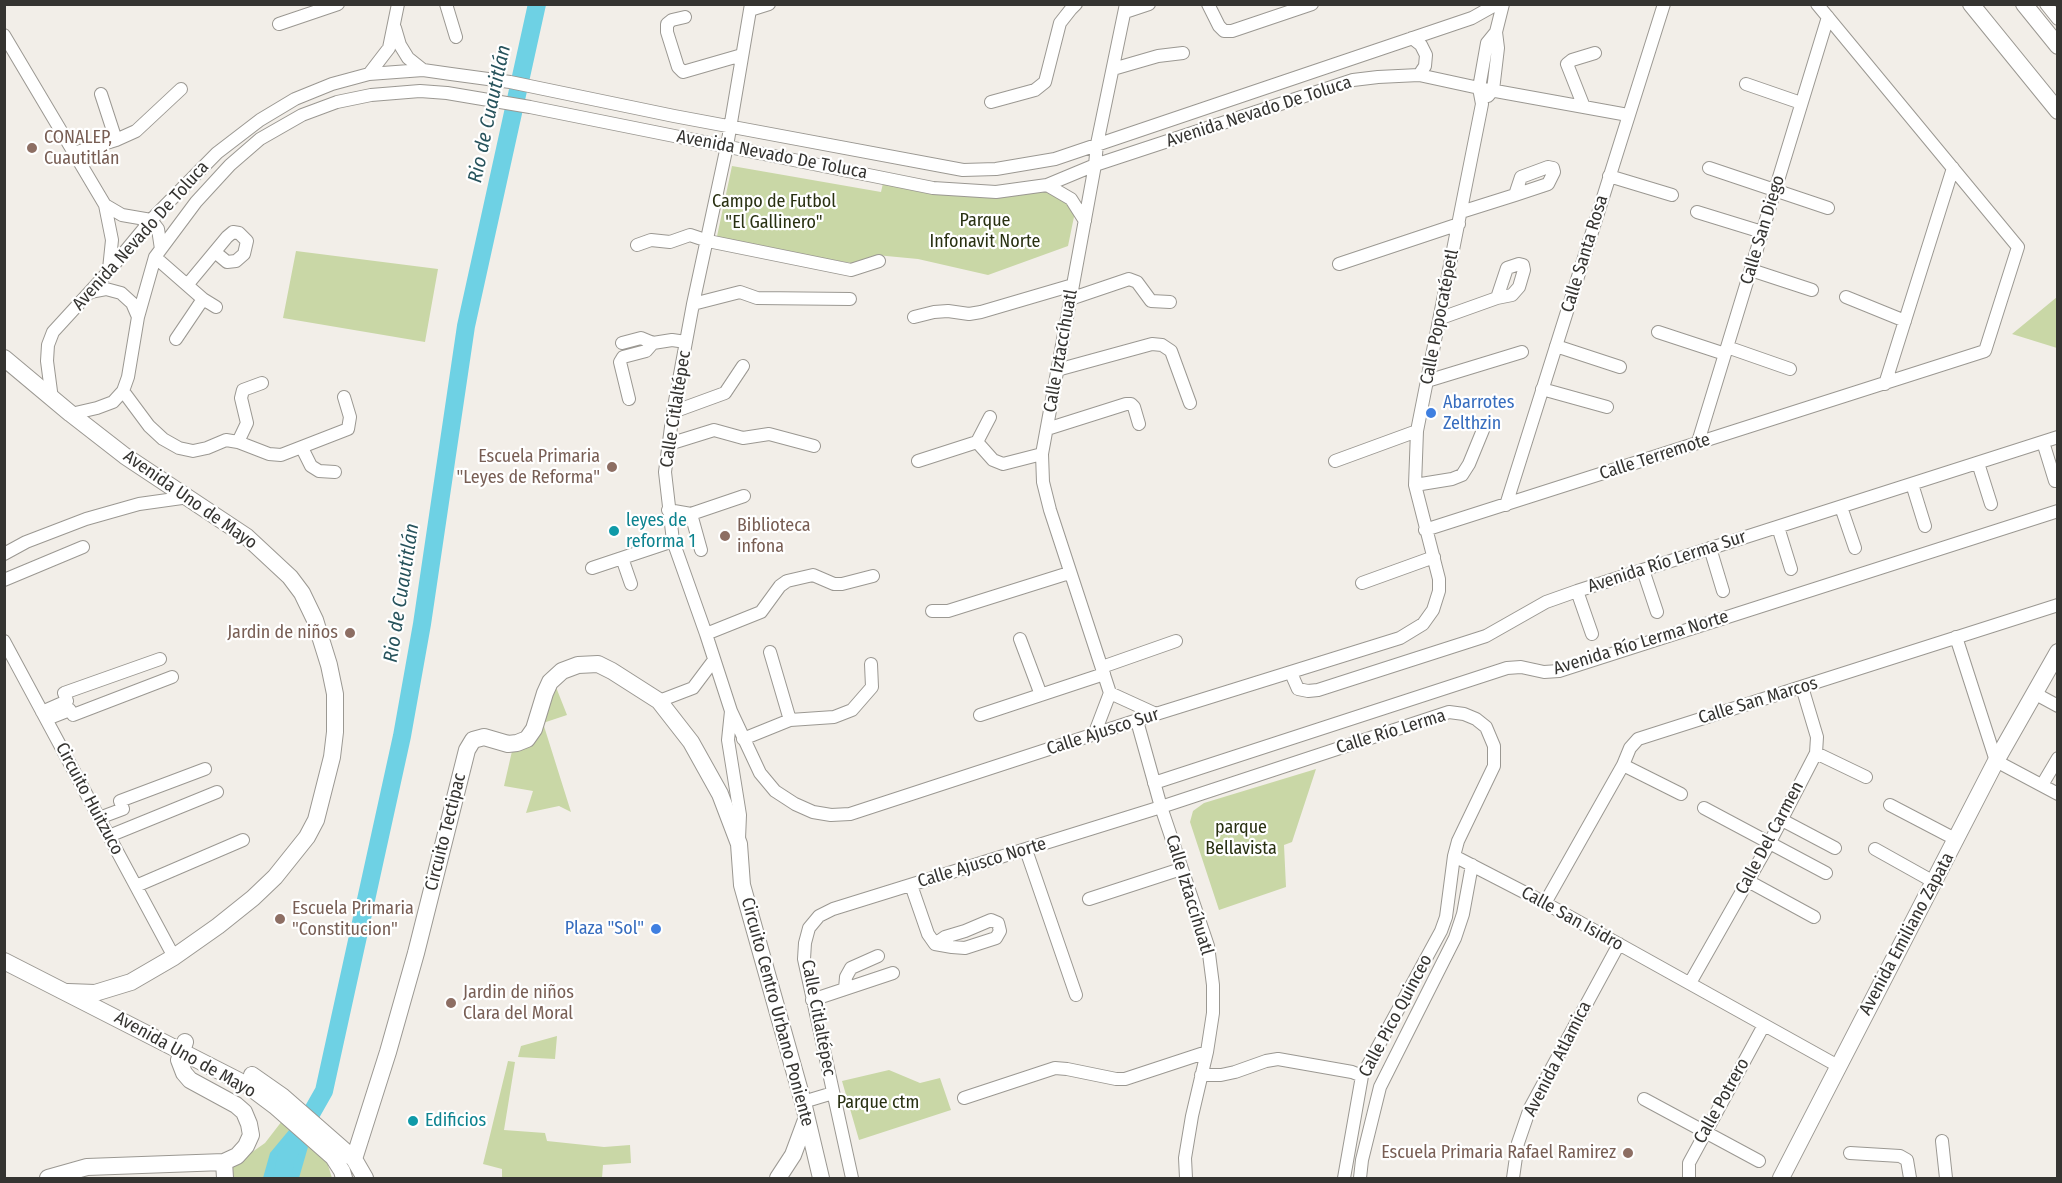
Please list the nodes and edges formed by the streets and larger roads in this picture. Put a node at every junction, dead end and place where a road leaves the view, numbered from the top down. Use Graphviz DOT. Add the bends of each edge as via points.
graph roads {
  1 [pos="338,4"];
  2 [pos="446,4"];
  3 [pos="769,4"];
  4 [pos="1076,4"];
  5 [pos="1149,4"];
  6 [pos="1208,4"];
  7 [pos="1312,4"];
  8 [pos="1497,4"];
  9 [pos="1503,4"];
  10 [pos="1664,4"];
  11 [pos="1817,4"];
  12 [pos="1971,4"];
  13 [pos="2024,4"];
  14 [pos="2046,4"];
  15 [pos="399,5"];
  16 [pos="750,7"];
  17 [pos="1125,8"];
  18 [pos="685,17"];
  19 [pos="1827,17"];
  20 [pos="1472,18"];
  21 [pos="2058,19"];
  22 [pos="279,24"];
  23 [pos="395,27"];
  24 [pos="1496,32"];
  25 [pos="4,35"];
  26 [pos="456,37"];
  27 [pos="1412,38"];
  28 [pos="2058,46"];
  29 [pos="1183,53"];
  30 [pos="1595,53"];
  31 [pos="742,55"];
  32 [pos="1113,69"];
  33 [pos="423,70"];
  34 [pos="369,74"];
  35 [pos="1419,75"];
  36 [pos="1746,84"];
  37 [pos="1479,88"];
  38 [pos="181,89"];
  39 [pos="1493,90"];
  40 [pos="101,94"];
  41 [pos="991,102"];
  42 [pos="1802,103"];
  43 [pos="1482,104"];
  44 [pos="1584,107"];
  45 [pos="2058,111"];
  46 [pos="1628,115"];
  47 [pos="674,116"];
  48 [pos="729,127"];
  49 [pos="669,135"];
  50 [pos="116,140"];
  51 [pos="1097,144"];
  52 [pos="727,146"];
  53 [pos="74,153"];
  54 [pos="1095,165"];
  55 [pos="1709,168"];
  56 [pos="1953,168"];
  57 [pos="1609,176"];
  58 [pos="1047,185"];
  59 [pos="1775,190"];
  60 [pos="1515,195"];
  61 [pos="1672,195"];
  62 [pos="105,205"];
  63 [pos="1828,208"];
  64 [pos="1697,212"];
  65 [pos="1460,218"];
  66 [pos="151,220"];
  67 [pos="1085,221"];
  68 [pos="1762,232"];
  69 [pos="708,241"];
  70 [pos="637,244"];
  71 [pos="215,252"];
  72 [pos="158,253"];
  73 [pos="879,261"];
  74 [pos="1339,264"];
  75 [pos="1751,270"];
  76 [pos="108,272"];
  77 [pos="189,284"];
  78 [pos="1073,285"];
  79 [pos="1812,290"];
  80 [pos="90,292"];
  81 [pos="1846,297"];
  82 [pos="1497,298"];
  83 [pos="203,299"];
  84 [pos="850,299"];
  85 [pos="1070,299"];
  86 [pos="1170,302"];
  87 [pos="693,304"];
  88 [pos="216,307"];
  89 [pos="138,317"];
  90 [pos="914,317"];
  91 [pos="1441,318"];
  92 [pos="1905,321"];
  93 [pos="1658,332"];
  94 [pos="176,339"];
  95 [pos="686,342"];
  96 [pos="622,343"];
  97 [pos="653,343"];
  98 [pos="1556,346"];
  99 [pos="1726,350"];
  100 [pos="1521,352"];
  101 [pos="4,358"];
  102 [pos="743,366"];
  103 [pos="1620,367"];
  104 [pos="1790,369"];
  105 [pos="1057,370"];
  106 [pos="1427,381"];
  107 [pos="262,383"];
  108 [pos="1885,384"];
  109 [pos="1542,389"];
  110 [pos="123,392"];
  111 [pos="344,397"];
  112 [pos="52,399"];
  113 [pos="629,399"];
  114 [pos="1190,403"];
  115 [pos="1607,407"];
  116 [pos="673,412"];
  117 [pos="71,414"];
  118 [pos="990,417"];
  119 [pos="1139,424"];
  120 [pos="1485,425"];
  121 [pos="1047,429"];
  122 [pos="1417,431"];
  123 [pos="2058,437"];
  124 [pos="238,442"];
  125 [pos="977,442"];
  126 [pos="1698,442"];
  127 [pos="2043,442"];
  128 [pos="669,444"];
  129 [pos="814,446"];
  130 [pos="302,448"];
  131 [pos="1042,454"];
  132 [pos="918,461"];
  133 [pos="1335,461"];
  134 [pos="1978,463"];
  135 [pos="335,472"];
  136 [pos="2055,481"];
  137 [pos="1912,484"];
  138 [pos="1415,485"];
  139 [pos="744,496"];
  140 [pos="190,497"];
  141 [pos="1991,504"];
  142 [pos="1506,505"];
  143 [pos="1841,507"];
  144 [pos="668,510"];
  145 [pos="2058,511"];
  146 [pos="691,514"];
  147 [pos="1925,526"];
  148 [pos="1778,527"];
  149 [pos="1425,530"];
  150 [pos="672,541"];
  151 [pos="83,547"];
  152 [pos="1710,548"];
  153 [pos="1855,548"];
  154 [pos="700,550"];
  155 [pos="4,554"];
  156 [pos="1434,557"];
  157 [pos="622,558"];
  158 [pos="592,568"];
  159 [pos="1791,569"];
  160 [pos="1643,570"];
  161 [pos="1069,573"];
  162 [pos="873,576"];
  163 [pos="4,580"];
  164 [pos="1362,583"];
  165 [pos="631,584"];
  166 [pos="1577,591"];
  167 [pos="1723,591"];
  168 [pos="2058,606"];
  169 [pos="932,610"];
  170 [pos="1657,612"];
  171 [pos="706,634"];
  172 [pos="1592,634"];
  173 [pos="1956,637"];
  174 [pos="1020,639"];
  175 [pos="4,641"];
  176 [pos="1176,641"];
  177 [pos="770,652"];
  178 [pos="2058,652"];
  179 [pos="160,658"];
  180 [pos="714,660"];
  181 [pos="871,664"];
  182 [pos="1103,670"];
  183 [pos="1292,673"];
  184 [pos="172,677"];
  185 [pos="703,677"];
  186 [pos="720,678"];
  187 [pos="1802,687"];
  188 [pos="1110,693"];
  189 [pos="2034,693"];
  190 [pos="1041,695"];
  191 [pos="659,701"];
  192 [pos="2058,706"];
  193 [pos="731,711"];
  194 [pos="1156,714"];
  195 [pos="44,716"];
  196 [pos="980,716"];
  197 [pos="790,720"];
  198 [pos="1137,721"];
  199 [pos="1094,735"];
  200 [pos="743,739"];
  201 [pos="1816,753"];
  202 [pos="2058,758"];
  203 [pos="1996,761"];
  204 [pos="1623,765"];
  205 [pos="206,769"];
  206 [pos="1866,777"];
  207 [pos="1154,783"];
  208 [pos="2042,785"];
  209 [pos="217,792"];
  210 [pos="1681,794"];
  211 [pos="2058,794"];
  212 [pos="1890,805"];
  213 [pos="1161,807"];
  214 [pos="1704,808"];
  215 [pos="99,818"];
  216 [pos="1782,820"];
  217 [pos="109,836"];
  218 [pos="243,840"];
  219 [pos="1957,840"];
  220 [pos="1770,843"];
  221 [pos="739,844"];
  222 [pos="1835,848"];
  223 [pos="1026,849"];
  224 [pos="1875,849"];
  225 [pos="1454,856"];
  226 [pos="1472,865"];
  227 [pos="1181,869"];
  228 [pos="1826,873"];
  229 [pos="1748,881"];
  230 [pos="1934,882"];
  231 [pos="911,885"];
  232 [pos="136,886"];
  233 [pos="1089,899"];
  234 [pos="1545,903"];
  235 [pos="1814,917"];
  236 [pos="809,928"];
  237 [pos="935,944"];
  238 [pos="1618,944"];
  239 [pos="878,956"];
  240 [pos="174,957"];
  241 [pos="4,961"];
  242 [pos="893,973"];
  243 [pos="131,982"];
  244 [pos="1690,983"];
  245 [pos="845,990"];
  246 [pos="68,992"];
  247 [pos="1076,995"];
  248 [pos="812,1000"];
  249 [pos="1398,1010"];
  250 [pos="1413,1020"];
  251 [pos="1764,1025"];
  252 [pos="184,1045"];
  253 [pos="1207,1052"];
  254 [pos="1838,1066"];
  255 [pos="1201,1075"];
  256 [pos="1362,1076"];
  257 [pos="833,1093"];
  258 [pos="963,1098"];
  259 [pos="1644,1099"];
  260 [pos="803,1102"];
  261 [pos="806,1120"];
  262 [pos="1704,1131"];
  263 [pos="318,1136"];
  264 [pos="1942,1141"];
  265 [pos="1850,1153"];
  266 [pos="354,1159"];
  267 [pos="1760,1161"];
  268 [pos="224,1170"];
  269 [pos="48,1179"];
  270 [pos="344,1179"];
  271 [pos="365,1179"];
  272 [pos="778,1179"];
  273 [pos="821,1179"];
  274 [pos="852,1179"];
  275 [pos="1186,1179"];
  276 [pos="1344,1179"];
  277 [pos="1360,1179"];
  278 [pos="1513,1179"];
  279 [pos="1689,1179"];
  280 [pos="1781,1179"];
  281 [pos="1910,1179"];
  282 [pos="1946,1179"];
  1 -- 22 [label="street"];
  2 -- 26 [label="street"];
  3 -- 16 [label="street"];
  4 -- 41 [label="street" via="1060,23 1045,82 1035,90"];
  5 -- 17 [label="street"];
  6 -- 7 [label="street" via="1224,31"];
  8 -- 20 [label="street, Avenida Nevado De Toluca"];
  9 -- 24 [label="street, Calle Popocatépetl"];
  10 -- 46 [label="street, Calle Santa Rosa"];
  11 -- 19 [label="street, Calle Terremote"];
  12 -- 45 [label="street"];
  13 -- 28 [label="street"];
  14 -- 21 [label="street"];
  15 -- 23 [label="street"];
  16 -- 31 [label="street, Calle Citlaltépec"];
  17 -- 32 [label="street, Calle Iztaccíhuatl"];
  18 -- 31 [label="street" via="667,24 678,67 683,72"];
  19 -- 42 [label="street, Calle San Diego"];
  19 -- 56 [label="street, Calle Terremote"];
  20 -- 24 [label="street" via="1486,22"];
  20 -- 27 [label="street, Avenida Nevado De Toluca"];
  23 -- 33 [label="street" via="408,58"];
  23 -- 34 [label="street" via="389,48"];
  24 -- 37 [label="street, Calle Popocatépetl" via="1487,43"];
  24 -- 39 [label="street, Calle Popocatépetl"];
  25 -- 53 [label="street"];
  27 -- 35 [label="street" via="1426,54"];
  27 -- 51 [label="street, Avenida Nevado De Toluca"];
  29 -- 32 [label="street"];
  30 -- 44 [label="street" via="1567,64"];
  31 -- 48 [label="street, Calle Citlaltépec"];
  32 -- 51 [label="street, Calle Iztaccíhuatl"];
  33 -- 34 [label="street, Avenida Nevado De Toluca"];
  33 -- 47 [label="street, Avenida Nevado De Toluca" via="510,82"];
  34 -- 66 [label="street, Avenida Nevado De Toluca" via="295,99 260,120 217,153"];
  35 -- 37 [label="street, Avenida Nevado De Toluca"];
  35 -- 54 [label="street, Avenida Nevado De Toluca" via="1353,80"];
  36 -- 42 [label="street"];
  37 -- 39 [label="street, Avenida Nevado De Toluca"];
  37 -- 43 [label="street, Calle Popocatépetl"];
  38 -- 50 [label="street" via="136,131"];
  39 -- 43 [label="street, Calle Popocatépetl"];
  39 -- 44 [label="street, Avenida Nevado De Toluca"];
  40 -- 50 [label="street"];
  42 -- 59 [label="street, Calle San Diego"];
  43 -- 65 [label="street, Calle Popocatépetl"];
  44 -- 46 [label="street, Avenida Nevado De Toluca"];
  46 -- 57 [label="street, Calle Santa Rosa"];
  47 -- 48 [label="street, Avenida Nevado De Toluca"];
  47 -- 49 [label="street"];
  48 -- 51 [label="street, Avenida Nevado De Toluca" via="963,170 1055,159"];
  48 -- 52 [label="street, Calle Citlaltépec"];
  49 -- 52 [label="street, Avenida Nevado De Toluca"];
  49 -- 72 [label="street, Avenida Nevado De Toluca" via="504,102 420,91 337,102 302,115 260,139 196,202"];
  50 -- 53 [label="street"];
  51 -- 54 [label="street, Calle Iztaccíhuatl"];
  52 -- 58 [label="street, Avenida Nevado De Toluca" via="933,188 996,192"];
  52 -- 69 [label="street, Calle Citlaltépec"];
  53 -- 62 [label="street"];
  54 -- 58 [label="street, Avenida Nevado De Toluca"];
  54 -- 67 [label="street, Calle Iztaccíhuatl"];
  55 -- 59 [label="street"];
  56 -- 92 [label="street"];
  56 -- 108 [label="street, Calle Terremote" via="2018,247 1985,351"];
  57 -- 61 [label="street"];
  57 -- 98 [label="street, Calle Santa Rosa"];
  58 -- 67 [label="street" via="1071,199"];
  59 -- 63 [label="street"];
  59 -- 68 [label="street, Calle San Diego"];
  60 -- 65 [label="street"];
  62 -- 66 [label="street" via="122,215"];
  62 -- 76 [label="street" via="112,240"];
  64 -- 68 [label="street"];
  65 -- 74 [label="street"];
  65 -- 91 [label="street, Calle Popocatépetl"];
  66 -- 72 [label="street" via="158,229"];
  66 -- 76 [label="street, Avenida Nevado De Toluca"];
  67 -- 78 [label="street, Calle Iztaccíhuatl"];
  68 -- 75 [label="street, Calle San Diego"];
  69 -- 70 [label="street" via="690,235 670,242 651,240"];
  69 -- 73 [label="street" via="851,270"];
  69 -- 87 [label="street, Calle Citlaltépec"];
  71 -- 77 [label="street"];
  72 -- 77 [label="street"];
  72 -- 89 [label="street, Avenida Nevado De Toluca"];
  75 -- 79 [label="street"];
  75 -- 99 [label="street, Calle San Diego"];
  76 -- 80 [label="street, Avenida Nevado De Toluca"];
  77 -- 83 [label="street"];
  78 -- 85 [label="street, Calle Iztaccíhuatl"];
  78 -- 90 [label="street" via="981,312 934,312"];
  80 -- 89 [label="street" via="106,289 121,293 132,303"];
  80 -- 112 [label="street, Avenida Nevado De Toluca" via="53,332 48,345"];
  81 -- 92 [label="street"];
  82 -- 82 [label="street" via="1516,292 1523,265 1507,268"];
  82 -- 91 [label="street"];
  83 -- 88 [label="street"];
  83 -- 94 [label="street"];
  84 -- 87 [label="street" via="758,298 740,292"];
  85 -- 86 [label="street" via="1129,279 1137,282 1151,301"];
  85 -- 105 [label="street, Calle Iztaccíhuatl"];
  87 -- 95 [label="street, Calle Citlaltépec"];
  89 -- 110 [label="street, Avenida Nevado De Toluca"];
  91 -- 106 [label="street, Calle Popocatépetl"];
  92 -- 108 [label="street"];
  93 -- 99 [label="street"];
  95 -- 97 [label="street"];
  95 -- 116 [label="street, Calle Citlaltépec"];
  96 -- 97 [label="street" via="640,338"];
  97 -- 113 [label="street" via="646,351 623,357 620,362"];
  98 -- 103 [label="street"];
  98 -- 109 [label="street, Calle Santa Rosa"];
  99 -- 104 [label="street"];
  99 -- 126 [label="street, Calle San Diego"];
  100 -- 106 [label="street"];
  101 -- 112 [label="street, Avenida Uno de Mayo"];
  102 -- 116 [label="street" via="724,393"];
  105 -- 114 [label="street" via="1152,344 1162,345 1171,351"];
  105 -- 121 [label="street, Calle Iztaccíhuatl"];
  106 -- 122 [label="street, Calle Popocatépetl"];
  107 -- 124 [label="street" via="243,390 247,423"];
  108 -- 126 [label="street, Calle Terremote"];
  109 -- 115 [label="street"];
  109 -- 142 [label="street, Calle Santa Rosa"];
  110 -- 117 [label="street" via="113,402"];
  110 -- 124 [label="street" via="149,426 179,448 194,451 226,440"];
  111 -- 130 [label="street" via="350,417 348,429"];
  112 -- 117 [label="street, Avenida Uno de Mayo"];
  116 -- 128 [label="street, Calle Citlaltépec"];
  117 -- 140 [label="street, Avenida Uno de Mayo" via="125,456"];
  118 -- 125 [label="street"];
  119 -- 121 [label="street" via="1134,407 1126,404"];
  120 -- 138 [label="street" via="1462,475"];
  121 -- 131 [label="street, Calle Iztaccíhuatl"];
  122 -- 133 [label="street"];
  122 -- 138 [label="street, Calle Popocatépetl"];
  123 -- 127 [label="street, Avenida Río Lerma Sur"];
  124 -- 130 [label="street" via="269,454 281,455"];
  125 -- 131 [label="street" via="993,460 1003,464"];
  125 -- 132 [label="street"];
  126 -- 142 [label="street, Calle Terremote"];
  127 -- 134 [label="street, Avenida Río Lerma Sur"];
  127 -- 136 [label="street"];
  128 -- 129 [label="street" via="714,430 743,438 769,434"];
  128 -- 144 [label="street, Calle Citlaltépec"];
  130 -- 135 [label="street" via="310,466"];
  131 -- 161 [label="street, Calle Iztaccíhuatl" via="1043,482"];
  134 -- 137 [label="street, Avenida Río Lerma Sur"];
  134 -- 141 [label="street"];
  137 -- 143 [label="street, Avenida Río Lerma Sur"];
  137 -- 147 [label="street"];
  138 -- 149 [label="street, Calle Popocatépetl"];
  139 -- 146 [label="street"];
  140 -- 155 [label="street" via="139,504 87,519"];
  140 -- 240 [label="street, Avenida Uno de Mayo" via="247,537 291,577 302,593 329,665 335,694 335,732 328,778 307,837 253,898"];
  142 -- 149 [label="street, Calle Terremote"];
  143 -- 148 [label="street, Avenida Río Lerma Sur"];
  143 -- 153 [label="street"];
  144 -- 146 [label="street"];
  144 -- 150 [label="street, Calle Citlaltépec"];
  145 -- 207 [label="street, Avenida Río Lerma Norte" via="1559,670 1506,668"];
  146 -- 154 [label="street"];
  148 -- 152 [label="street, Avenida Río Lerma Sur"];
  148 -- 159 [label="street"];
  149 -- 156 [label="street, Calle Ajusco Sur"];
  150 -- 157 [label="street"];
  150 -- 171 [label="street, Calle Citlaltépec"];
  151 -- 163 [label="street"];
  152 -- 160 [label="street, Avenida Río Lerma Sur"];
  152 -- 167 [label="street"];
  156 -- 164 [label="street"];
  156 -- 183 [label="street, Calle Ajusco Sur" via="1439,591 1424,624 1400,638"];
  157 -- 158 [label="street"];
  157 -- 165 [label="street"];
  160 -- 166 [label="street, Avenida Río Lerma Sur"];
  160 -- 170 [label="street"];
  161 -- 169 [label="street" via="948,611"];
  161 -- 182 [label="street, Calle Iztaccíhuatl"];
  162 -- 171 [label="street" via="842,584 813,575 787,581 761,612"];
  166 -- 172 [label="street"];
  166 -- 183 [label="street, Avenida Río Lerma Sur" via="1546,602 1486,636 1318,690 1298,689"];
  168 -- 173 [label="street, Calle San Marcos"];
  171 -- 180 [label="street, Calle Citlaltépec"];
  173 -- 187 [label="street, Calle San Marcos"];
  173 -- 203 [label="street"];
  174 -- 190 [label="street"];
  175 -- 195 [label="street, Circuito Huitzuco"];
  176 -- 182 [label="street"];
  177 -- 197 [label="street"];
  178 -- 189 [label="street, Avenida Emiliano Zapata"];
  179 -- 195 [label="street" via="64,693 67,701"];
  180 -- 185 [label="street"];
  180 -- 186 [label="street, Calle Citlaltépec"];
  181 -- 197 [label="street" via="872,687 852,710 834,717"];
  182 -- 188 [label="street, Calle Iztaccíhuatl"];
  182 -- 190 [label="street"];
  183 -- 194 [label="street, Calle Ajusco Sur"];
  184 -- 195 [label="street" via="73,715 70,710"];
  185 -- 186 [label="street"];
  185 -- 191 [label="street" via="693,688"];
  186 -- 193 [label="street, Calle Citlaltépec"];
  187 -- 201 [label="street" via="1817,737"];
  187 -- 204 [label="street, Calle San Marcos" via="1638,739"];
  188 -- 194 [label="street"];
  188 -- 199 [label="street"];
  189 -- 192 [label="street"];
  189 -- 203 [label="street, Avenida Emiliano Zapata"];
  190 -- 196 [label="street"];
  191 -- 221 [label="street, Circuito Centro Urbano Poniente" via="691,742 720,794"];
  191 -- 266 [label="street, Circuito Tectipac" via="598,664 578,665 562,671 550,682 527,739 508,744 484,737 473,740 466,750 413,964"];
  193 -- 200 [label="street, Calle Ajusco Sur"];
  193 -- 221 [label="street, Calle Citlaltépec" via="728,740 740,816"];
  194 -- 198 [label="street, Calle Ajusco Sur"];
  195 -- 215 [label="street, Circuito Huitzuco"];
  197 -- 200 [label="street"];
  198 -- 199 [label="street, Calle Ajusco Sur"];
  198 -- 207 [label="street, Calle Iztaccíhuatl"];
  199 -- 200 [label="street, Calle Ajusco Sur" via="850,813 831,815 813,812 775,791 760,773"];
  201 -- 206 [label="street"];
  201 -- 216 [label="street, Calle Del Carmen"];
  202 -- 208 [label="street"];
  203 -- 208 [label="street"];
  203 -- 219 [label="street, Avenida Emiliano Zapata"];
  204 -- 210 [label="street"];
  204 -- 234 [label="street, Calle San Marcos"];
  205 -- 215 [label="street" via="120,801 123,809"];
  207 -- 213 [label="street, Calle Iztaccíhuatl"];
  208 -- 211 [label="street"];
  209 -- 217 [label="street"];
  212 -- 219 [label="street"];
  213 -- 223 [label="street, Calle Ajusco Norte"];
  213 -- 225 [label="street, Calle Río Lerma" via="1449,712 1464,714 1486,727 1494,746 1494,766"];
  213 -- 227 [label="street, Calle Iztaccíhuatl"];
  214 -- 220 [label="street"];
  215 -- 217 [label="street, Circuito Huitzuco"];
  216 -- 220 [label="street, Calle Del Carmen"];
  216 -- 222 [label="street"];
  217 -- 232 [label="street, Circuito Huitzuco"];
  218 -- 232 [label="street"];
  219 -- 230 [label="street, Avenida Emiliano Zapata"];
  220 -- 228 [label="street"];
  220 -- 229 [label="street, Calle Del Carmen"];
  221 -- 260 [label="street, Circuito Centro Urbano Poniente" via="742,885"];
  223 -- 231 [label="street, Calle Ajusco Norte"];
  223 -- 247 [label="street"];
  224 -- 230 [label="street"];
  225 -- 226 [label="street, Calle San Isidro"];
  225 -- 249 [label="street, Calle Pico Quinceo" via="1441,931"];
  226 -- 234 [label="street, Calle San Isidro"];
  226 -- 250 [label="street" via="1455,938"];
  227 -- 233 [label="street"];
  227 -- 253 [label="street, Calle Iztaccíhuatl" via="1208,946 1213,1013"];
  229 -- 235 [label="street"];
  229 -- 244 [label="street, Calle Del Carmen"];
  230 -- 254 [label="street, Avenida Emiliano Zapata"];
  231 -- 236 [label="street, Calle Ajusco Norte" via="833,909 819,916"];
  231 -- 237 [label="street"];
  232 -- 240 [label="street, Circuito Huitzuco"];
  234 -- 238 [label="street, Calle San Isidro"];
  236 -- 248 [label="street, Calle Citlaltépec" via="804,959"];
  238 -- 244 [label="street, Calle San Isidro"];
  238 -- 278 [label="street, Avenida Atlamica" via="1530,1108 1518,1143"];
  239 -- 245 [label="street" via="851,968"];
  240 -- 243 [label="street, Avenida Uno de Mayo"];
  241 -- 246 [label="street, Avenida Uno de Mayo"];
  242 -- 245 [label="street"];
  243 -- 246 [label="street, Avenida Uno de Mayo" via="95,993"];
  243 -- 252 [label="street" via="118,1000 119,1007"];
  244 -- 251 [label="street"];
  245 -- 248 [label="street"];
  246 -- 252 [label="street, Avenida Uno de Mayo"];
  248 -- 257 [label="street, Calle Citlaltépec"];
  249 -- 250 [label="street"];
  249 -- 256 [label="street, Calle Pico Quinceo"];
  250 -- 277 [label="street" via="1380,1088"];
  251 -- 254 [label="street"];
  251 -- 262 [label="street, Calle Potrero"];
  252 -- 263 [label="street" via="252,1076"];
  252 -- 268 [label="street" via="179,1060 184,1073 236,1105 249,1124 251,1135 246,1146"];
  253 -- 255 [label="street, Calle Iztaccíhuatl"];
  253 -- 258 [label="street" via="1125,1079 1055,1068"];
  254 -- 280 [label="street, Avenida Emiliano Zapata"];
  255 -- 256 [label="street" via="1228,1074 1278,1059"];
  255 -- 275 [label="street, Calle Iztaccíhuatl" via="1187,1148"];
  256 -- 276 [label="street, Calle Pico Quinceo"];
  257 -- 260 [label="street"];
  257 -- 274 [label="street, Calle Citlaltépec"];
  259 -- 262 [label="street"];
  260 -- 261 [label="street, Circuito Centro Urbano Poniente"];
  261 -- 272 [label="street" via="793,1155"];
  261 -- 273 [label="street, Circuito Centro Urbano Poniente"];
  262 -- 267 [label="street"];
  262 -- 279 [label="street, Calle Potrero" via="1689,1162"];
  263 -- 266 [label="street"];
  263 -- 270 [label="street"];
  264 -- 282 [label="street"];
  265 -- 281 [label="street" via="1900,1156 1907,1160"];
  266 -- 271 [label="street"];
  268 -- 269 [label="street" via="87,1167"];
}
